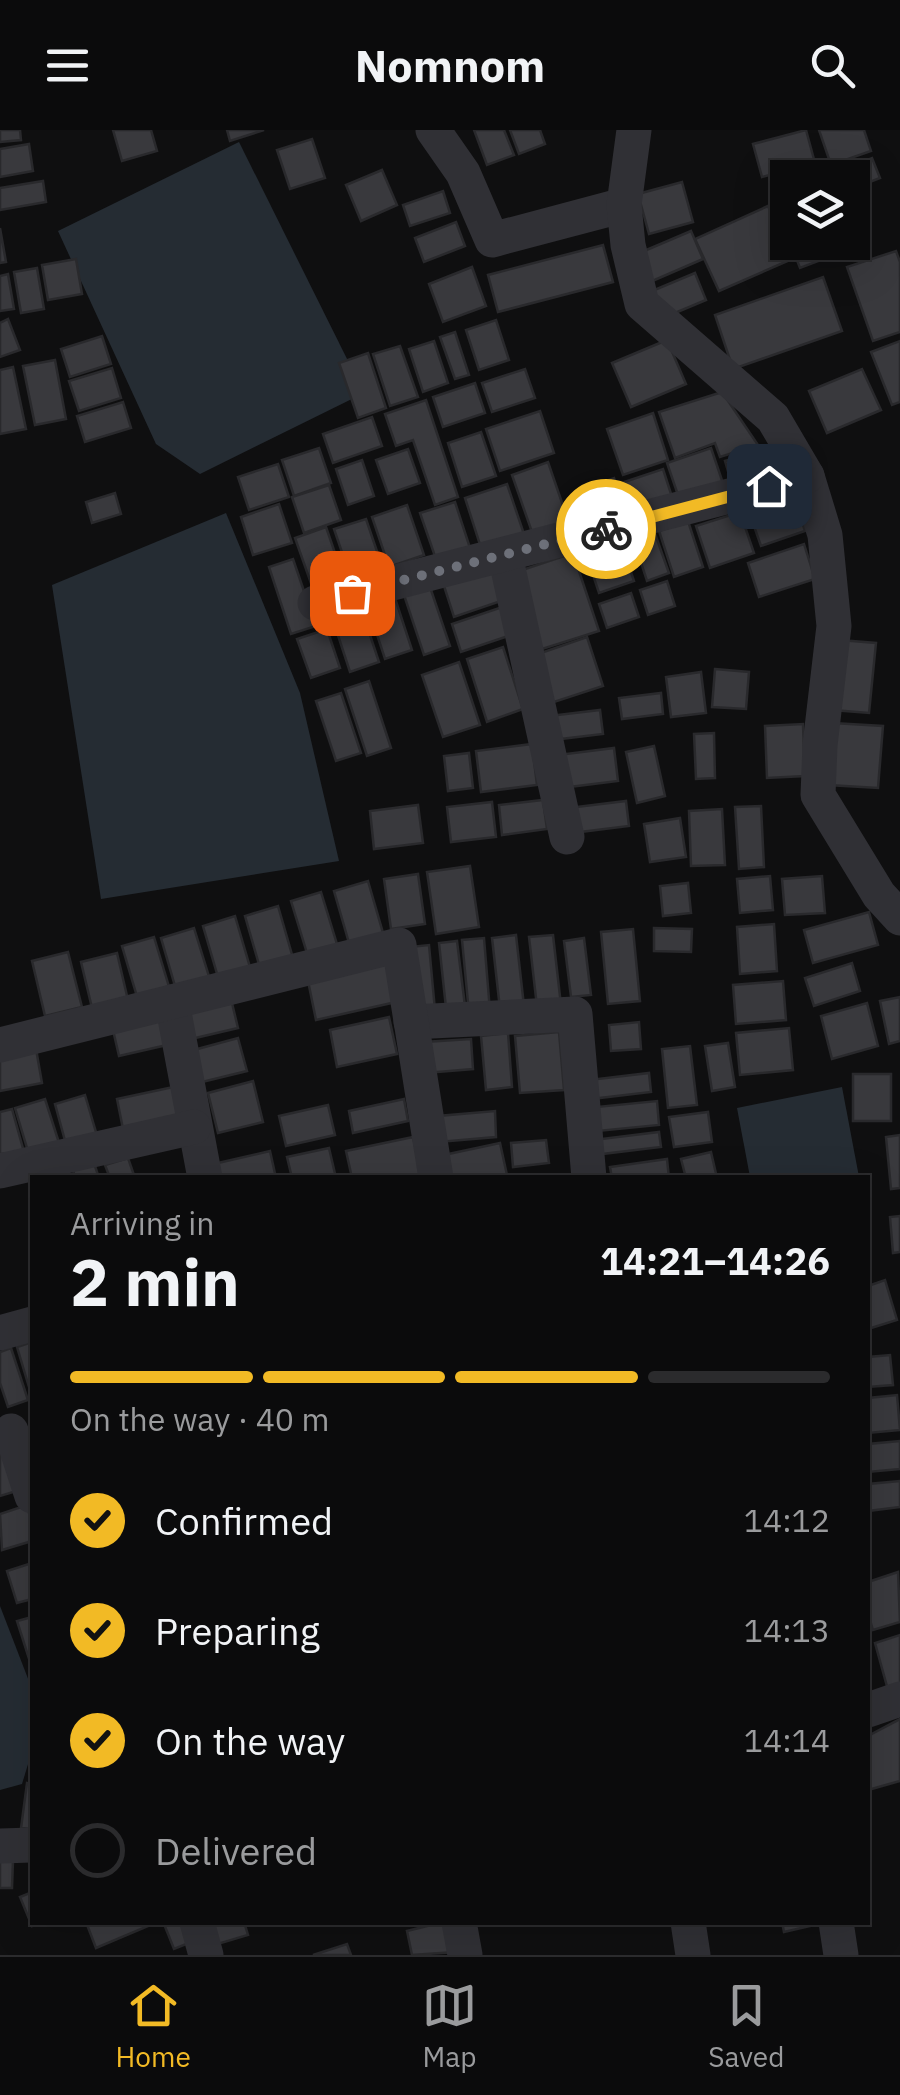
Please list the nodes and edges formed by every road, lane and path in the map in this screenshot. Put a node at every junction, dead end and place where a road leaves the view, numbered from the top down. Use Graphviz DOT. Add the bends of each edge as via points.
graph roads {
  1 [pos="432,130"];
  2 [pos="634,130"];
  3 [pos="624,205"];
  4 [pos="807,476"];
  5 [pos="505,555"];
  6 [pos="314,603"];
  7 [pos="567,837"];
  8 [pos="900,918"];
  9 [pos="172,1002"];
  10 [pos="411,1022"];
  11 [pos="0,1045"];
  12 [pos="194,1127"];
  13 [pos="0,1170"];
  14 [pos="204,1175"];
  15 [pos="436,1175"];
  16 [pos="589,1175"];
  17 [pos="30,1325"];
  18 [pos="0,1333"];
  19 [pos="14,1429"];
  20 [pos="30,1489"];
  21 [pos="900,1699"];
  22 [pos="870,1709"];
  23 [pos="30,1845"];
  24 [pos="0,1846"];
  25 [pos="198,1925"];
  26 [pos="460,1925"];
  27 [pos="688,1925"];
  28 [pos="836,1925"];
  29 [pos="206,1955"];
  30 [pos="466,1955"];
  31 [pos="692,1955"];
  32 [pos="841,1955"];
  1 -- 3 [label="street" via="464,172 492,240"];
  2 -- 3 [label="street"];
  3 -- 4 [label="street" via="642,304 773,418"];
  4 -- 5 [label="street"];
  4 -- 8 [label="street" via="825,535 834,626 818,794"];
  5 -- 6 [label="street"];
  5 -- 7 [label="street"];
  9 -- 10 [label="street" via="399,945"];
  9 -- 11 [label="street"];
  9 -- 12 [label="street"];
  10 -- 15 [label="street"];
  10 -- 16 [label="street" via="574,1014"];
  12 -- 13 [label="street"];
  12 -- 14 [label="street"];
  17 -- 18 [label="street"];
  19 -- 20 [label="street"];
  21 -- 22 [label="street"];
  23 -- 24 [label="street"];
  25 -- 29 [label="street"];
  26 -- 30 [label="street"];
  27 -- 31 [label="street"];
  28 -- 32 [label="street"];
}
